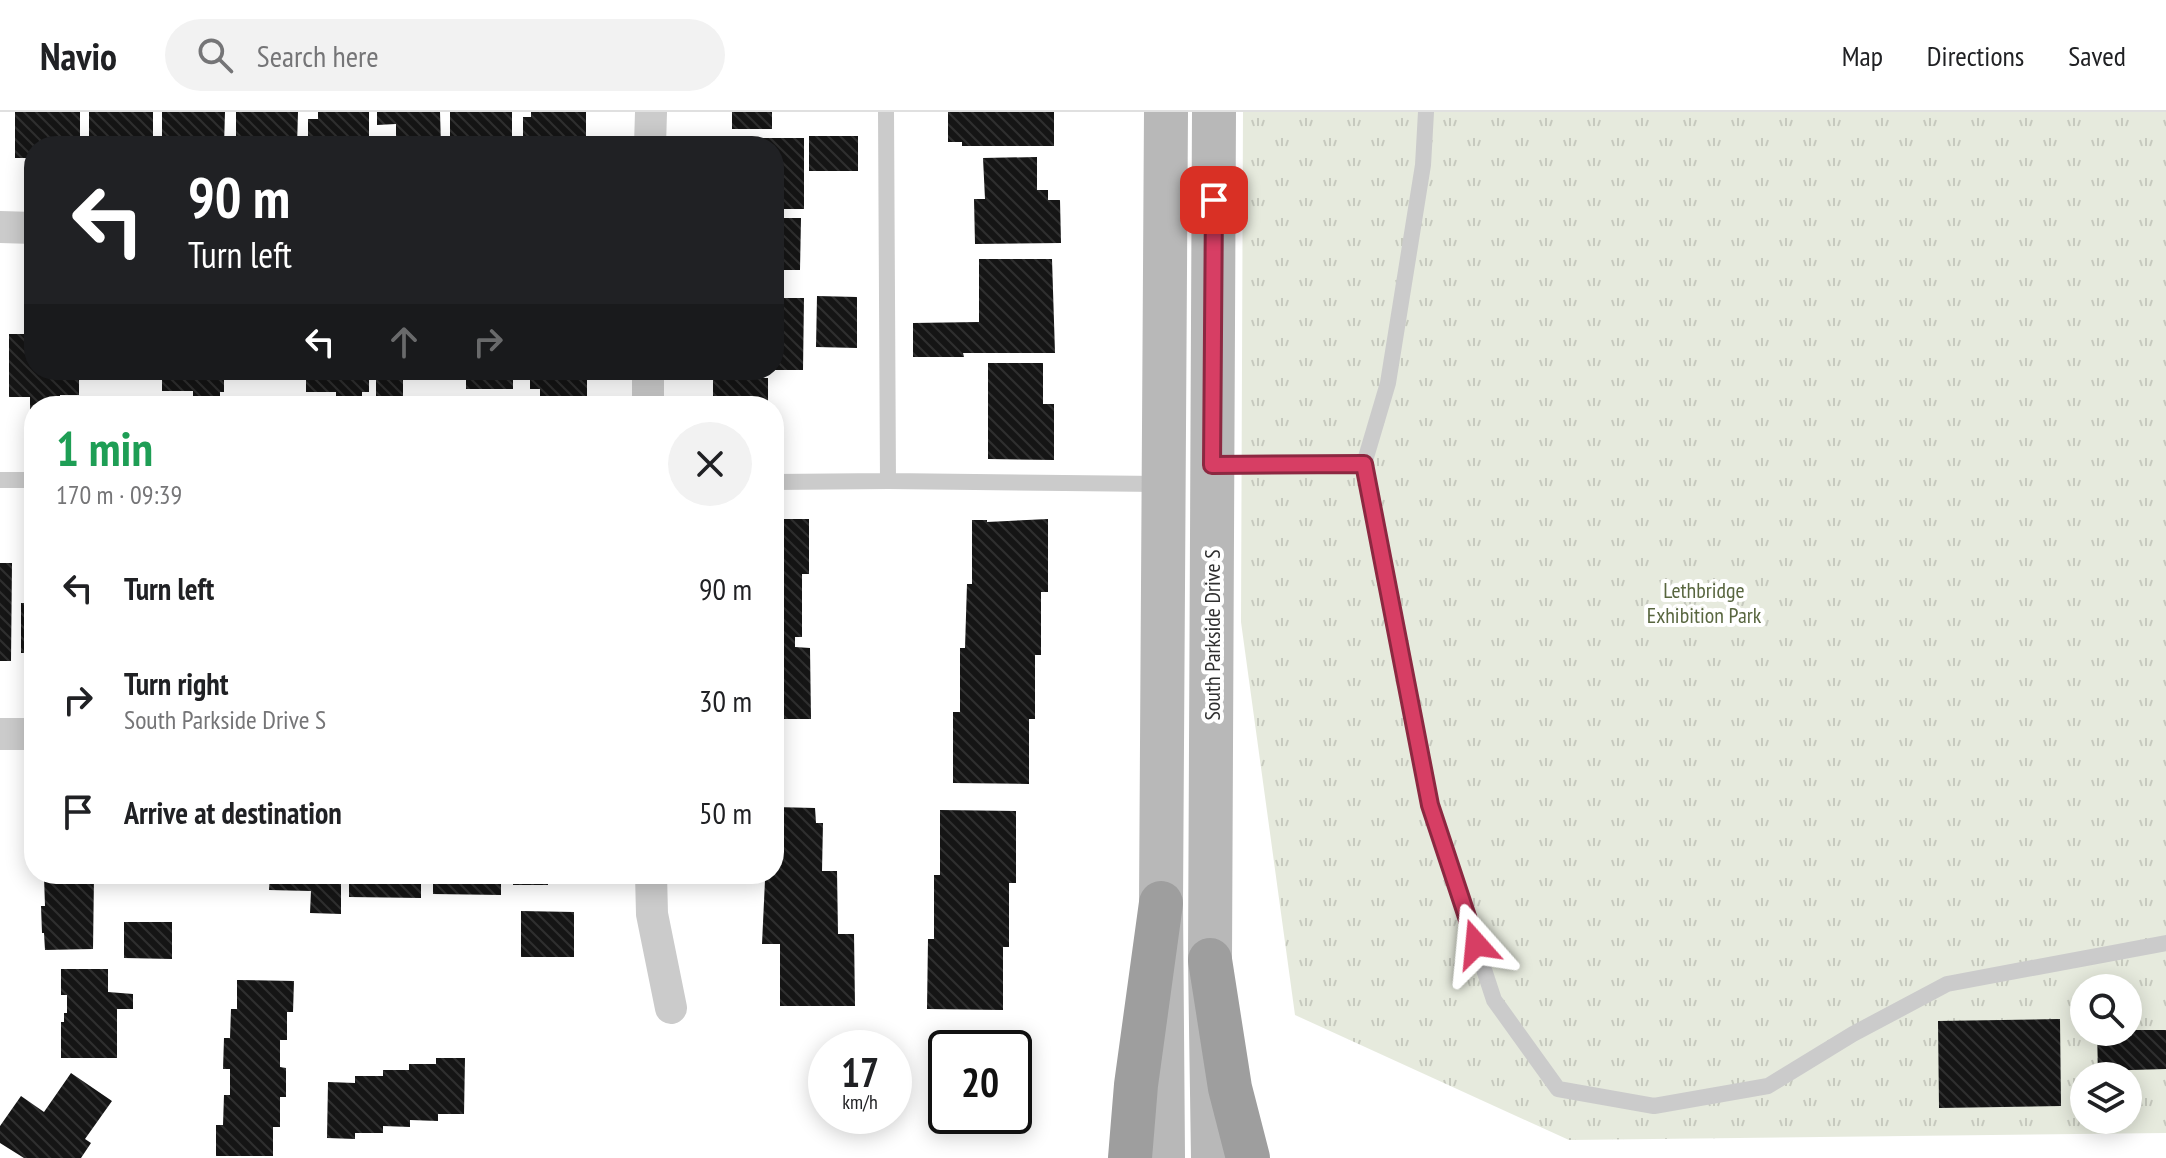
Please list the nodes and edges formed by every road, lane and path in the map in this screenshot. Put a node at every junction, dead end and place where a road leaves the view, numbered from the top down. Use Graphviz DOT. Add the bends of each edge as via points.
graph roads {
  1 [pos="651,112"];
  2 [pos="886,112"];
  3 [pos="1166,112"];
  4 [pos="1214,112"];
  5 [pos="1426,112"];
  6 [pos="650,136"];
  7 [pos="0,227"];
  8 [pos="24,228"];
  9 [pos="1364,464"];
  10 [pos="1212,465"];
  11 [pos="0,480"];
  12 [pos="24,480"];
  13 [pos="888,481"];
  14 [pos="784,482"];
  15 [pos="1163,484"];
  16 [pos="0,734"];
  17 [pos="24,734"];
  18 [pos="651,884"];
  19 [pos="1161,903"];
  20 [pos="2166,943"];
  21 [pos="1210,960"];
  22 [pos="671,1008"];
  23 [pos="1130,1158"];
  24 [pos="1163,1158"];
  25 [pos="1213,1158"];
  26 [pos="1248,1158"];
  1 -- 6 [label="street"];
  2 -- 13 [label="lane"];
  3 -- 15 [label="main road"];
  4 -- 10 [label="main road, South Parkside Drive S"];
  5 -- 9 [label="lane" via="1423,165 1388,383"];
  7 -- 8 [label="street"];
  9 -- 10 [label="lane"];
  9 -- 20 [label="lane" via="1430,805 1494,1000 1558,1089 1654,1106 1768,1086 1947,984"];
  10 -- 21 [label="main road, South Parkside Drive S"];
  11 -- 12 [label="lane"];
  13 -- 14 [label="lane"];
  13 -- 15 [label="lane"];
  15 -- 19 [label="main road"];
  16 -- 17 [label="street"];
  18 -- 22 [label="street"];
  19 -- 23 [label="highway"];
  19 -- 24 [label="main road"];
  21 -- 25 [label="main road, South Parkside Drive S"];
  21 -- 26 [label="highway" via="1230,1088"];
}
